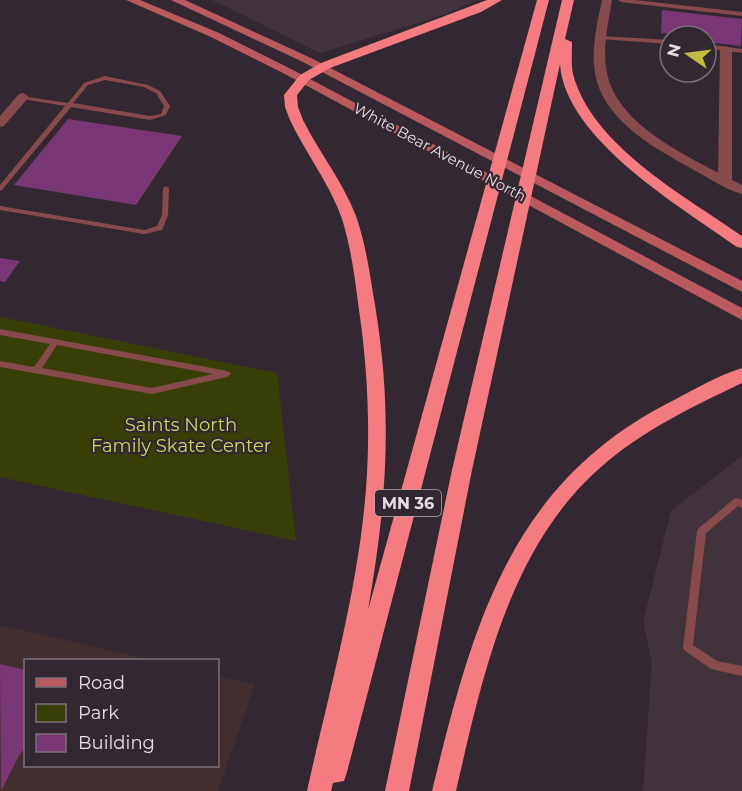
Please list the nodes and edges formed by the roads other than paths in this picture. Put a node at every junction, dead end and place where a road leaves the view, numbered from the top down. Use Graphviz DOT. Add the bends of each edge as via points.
graph roads {
  1 [pos="131,0"];
  2 [pos="176,0"];
  3 [pos="496,0"];
  4 [pos="543,0"];
  5 [pos="608,0"];
  6 [pos="621,0"];
  7 [pos="567,5"];
  8 [pos="742,14"];
  9 [pos="602,38"];
  10 [pos="658,41"];
  11 [pos="718,48"];
  12 [pos="726,49"];
  13 [pos="742,51"];
  14 [pos="322,68"];
  15 [pos="303,79"];
  16 [pos="23,97"];
  17 [pos="68,106"];
  18 [pos="0,123"];
  19 [pos="725,180"];
  20 [pos="166,188"];
  21 [pos="0,189"];
  22 [pos="742,190"];
  23 [pos="0,208"];
  24 [pos="742,243"];
  25 [pos="742,287"];
  26 [pos="742,315"];
  27 [pos="0,332"];
  28 [pos="55,342"];
  29 [pos="0,364"];
  30 [pos="36,371"];
  31 [pos="742,375"];
  32 [pos="742,504"];
  33 [pos="742,671"];
  34 [pos="319,791"];
  35 [pos="330,791"];
  36 [pos="397,791"];
  37 [pos="444,791"];
  1 -- 15 [label="main road, White Bear Avenue North" via="215,35"];
  2 -- 14 [label="main road, White Bear Avenue North"];
  3 -- 14 [label="highway" via="470,14 345,56"];
  4 -- 35 [label="highway, MN 36"];
  5 -- 9 [label="street"];
  6 -- 8 [label="lane"];
  7 -- 24 [label="highway" via="568,75 594,125 631,163"];
  7 -- 36 [label="highway, MN 36" via="462,470"];
  9 -- 10 [label="lane"];
  9 -- 19 [label="street" via="603,83 622,113 680,157"];
  11 -- 12 [label="lane"];
  12 -- 13 [label="lane"];
  12 -- 19 [label="street"];
  14 -- 15 [label="highway"];
  14 -- 25 [label="main road, White Bear Avenue North"];
  15 -- 26 [label="main road, White Bear Avenue North"];
  15 -- 34 [label="highway" via="294,86 289,99 346,210 358,256 368,307 376,430 372,516"];
  16 -- 17 [label="lane"];
  16 -- 18 [label="street"];
  17 -- 17 [label="lane" via="86,84 105,78 146,86 158,92 167,106 163,115 150,118"];
  17 -- 21 [label="lane"];
  19 -- 22 [label="street"];
  20 -- 23 [label="lane" via="165,215 160,228 144,232"];
  27 -- 28 [label="lane"];
  28 -- 30 [label="lane"];
  28 -- 30 [label="lane" via="227,374 152,391"];
  29 -- 30 [label="lane"];
  31 -- 37 [label="highway" via="636,430 572,485 544,519 520,555 490,621 464,705"];
  32 -- 33 [label="lane" via="737,502 702,531 688,647 715,665"];
}
